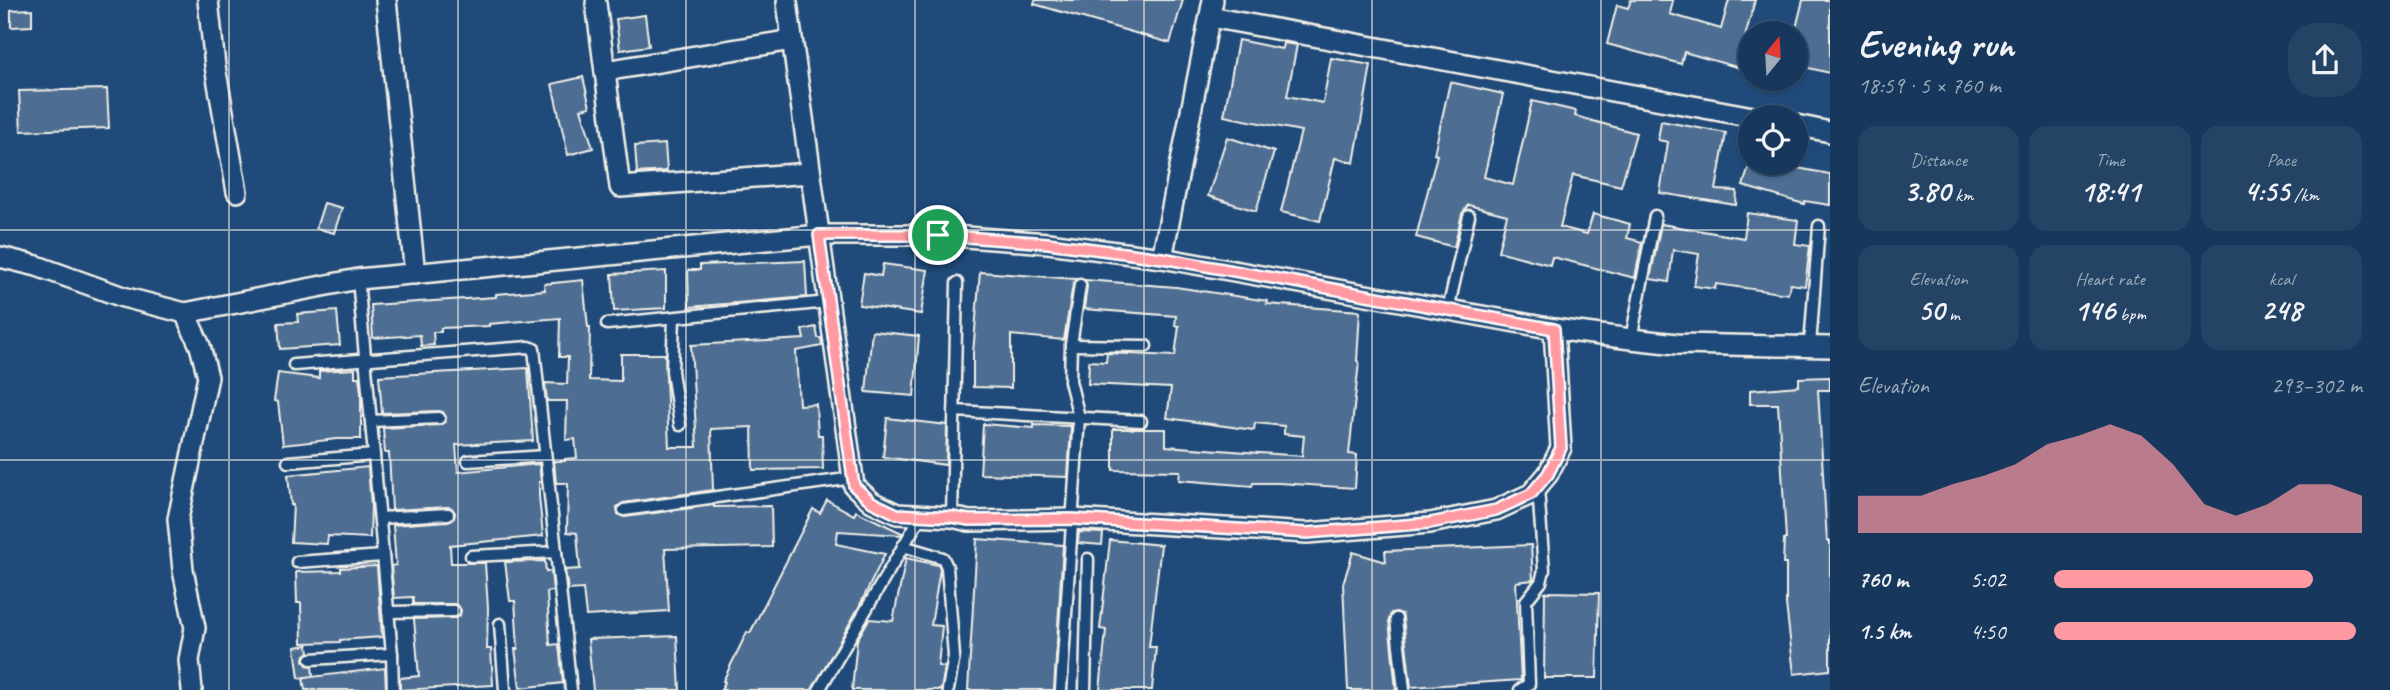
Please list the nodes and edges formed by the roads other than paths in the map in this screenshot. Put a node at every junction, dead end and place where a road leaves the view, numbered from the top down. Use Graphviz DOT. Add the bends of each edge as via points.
graph roads {
  1 [pos="208,0"];
  2 [pos="386,0"];
  3 [pos="787,2"];
  4 [pos="596,3"];
  5 [pos="1211,5"];
  6 [pos="792,40"];
  7 [pos="605,71"];
  8 [pos="1738,114"];
  9 [pos="1808,127"];
  10 [pos="1830,132"];
  11 [pos="810,173"];
  12 [pos="237,192"];
  13 [pos="1468,216"];
  14 [pos="1655,216"];
  15 [pos="1819,226"];
  16 [pos="819,235"];
  17 [pos="0,257"];
  18 [pos="1162,258"];
  19 [pos="415,274"];
  20 [pos="358,279"];
  21 [pos="957,283"];
  22 [pos="1080,285"];
  23 [pos="828,302"];
  24 [pos="1448,310"];
  25 [pos="185,313"];
  26 [pos="674,318"];
  27 [pos="607,324"];
  28 [pos="1554,329"];
  29 [pos="1630,339"];
  30 [pos="1071,345"];
  31 [pos="1146,346"];
  32 [pos="1810,346"];
  33 [pos="1830,346"];
  34 [pos="366,358"];
  35 [pos="294,365"];
  36 [pos="954,411"];
  37 [pos="1079,417"];
  38 [pos="439,418"];
  39 [pos="371,421"];
  40 [pos="1141,421"];
  41 [pos="680,425"];
  42 [pos="374,456"];
  43 [pos="545,456"];
  44 [pos="468,461"];
  45 [pos="288,462"];
  46 [pos="853,478"];
  47 [pos="1538,485"];
  48 [pos="624,510"];
  49 [pos="448,514"];
  50 [pos="921,516"];
  51 [pos="952,517"];
  52 [pos="380,518"];
  53 [pos="1072,519"];
  54 [pos="904,546"];
  55 [pos="556,552"];
  56 [pos="383,556"];
  57 [pos="471,556"];
  58 [pos="1088,559"];
  59 [pos="297,562"];
  60 [pos="454,611"];
  61 [pos="388,612"];
  62 [pos="1396,620"];
  63 [pos="500,624"];
  64 [pos="392,654"];
  65 [pos="311,659"];
  66 [pos="192,690"];
  67 [pos="393,690"];
  68 [pos="505,690"];
  69 [pos="571,690"];
  70 [pos="819,690"];
  71 [pos="948,690"];
  72 [pos="1061,690"];
  73 [pos="1085,690"];
  74 [pos="1404,690"];
  75 [pos="1520,690"];
  1 -- 12 [label="street"];
  2 -- 19 [label="street"];
  3 -- 6 [label="street"];
  4 -- 7 [label="street"];
  5 -- 8 [label="street"];
  5 -- 18 [label="street"];
  6 -- 7 [label="street"];
  6 -- 11 [label="street"];
  7 -- 11 [label="street" via="620,187"];
  9 -- 10 [label="street"];
  11 -- 16 [label="street"];
  13 -- 24 [label="lane"];
  14 -- 29 [label="lane"];
  15 -- 32 [label="lane"];
  16 -- 18 [label="street" via="938,235"];
  16 -- 19 [label="street"];
  16 -- 23 [label="street"];
  17 -- 25 [label="street"];
  18 -- 24 [label="street"];
  19 -- 20 [label="street"];
  20 -- 25 [label="street"];
  20 -- 34 [label="lane"];
  21 -- 36 [label="lane"];
  22 -- 30 [label="lane"];
  23 -- 26 [label="lane"];
  23 -- 46 [label="street"];
  24 -- 28 [label="street"];
  25 -- 66 [label="street" via="208,377 178,519 195,628 189,660"];
  26 -- 27 [label="lane"];
  26 -- 41 [label="lane" via="672,371"];
  28 -- 29 [label="street"];
  28 -- 47 [label="street" via="1561,448"];
  29 -- 32 [label="street"];
  30 -- 31 [label="lane"];
  30 -- 37 [label="lane" via="1070,381"];
  32 -- 33 [label="street"];
  34 -- 35 [label="lane"];
  34 -- 39 [label="lane"];
  34 -- 43 [label="lane" via="534,349"];
  36 -- 37 [label="lane"];
  36 -- 51 [label="lane"];
  37 -- 40 [label="lane"];
  37 -- 53 [label="lane"];
  38 -- 39 [label="lane"];
  39 -- 42 [label="lane"];
  42 -- 45 [label="lane"];
  42 -- 52 [label="lane"];
  43 -- 44 [label="lane"];
  43 -- 55 [label="lane"];
  46 -- 48 [label="lane"];
  46 -- 50 [label="street" via="854,486 872,502 897,514"];
  47 -- 53 [label="street" via="1531,494 1496,510 1430,523 1307,533"];
  47 -- 75 [label="lane" via="1544,570 1526,601 1529,684"];
  49 -- 52 [label="lane"];
  50 -- 51 [label="street"];
  50 -- 54 [label="lane"];
  51 -- 53 [label="street"];
  52 -- 56 [label="lane"];
  53 -- 72 [label="lane"];
  54 -- 70 [label="lane"];
  54 -- 71 [label="lane" via="943,558 947,567 954,656"];
  55 -- 57 [label="lane"];
  55 -- 69 [label="lane"];
  56 -- 59 [label="lane"];
  56 -- 61 [label="lane"];
  58 -- 73 [label="lane"];
  60 -- 61 [label="lane"];
  61 -- 64 [label="lane"];
  62 -- 74 [label="lane"];
  63 -- 68 [label="lane"];
  64 -- 65 [label="lane"];
  64 -- 67 [label="lane"];
}
